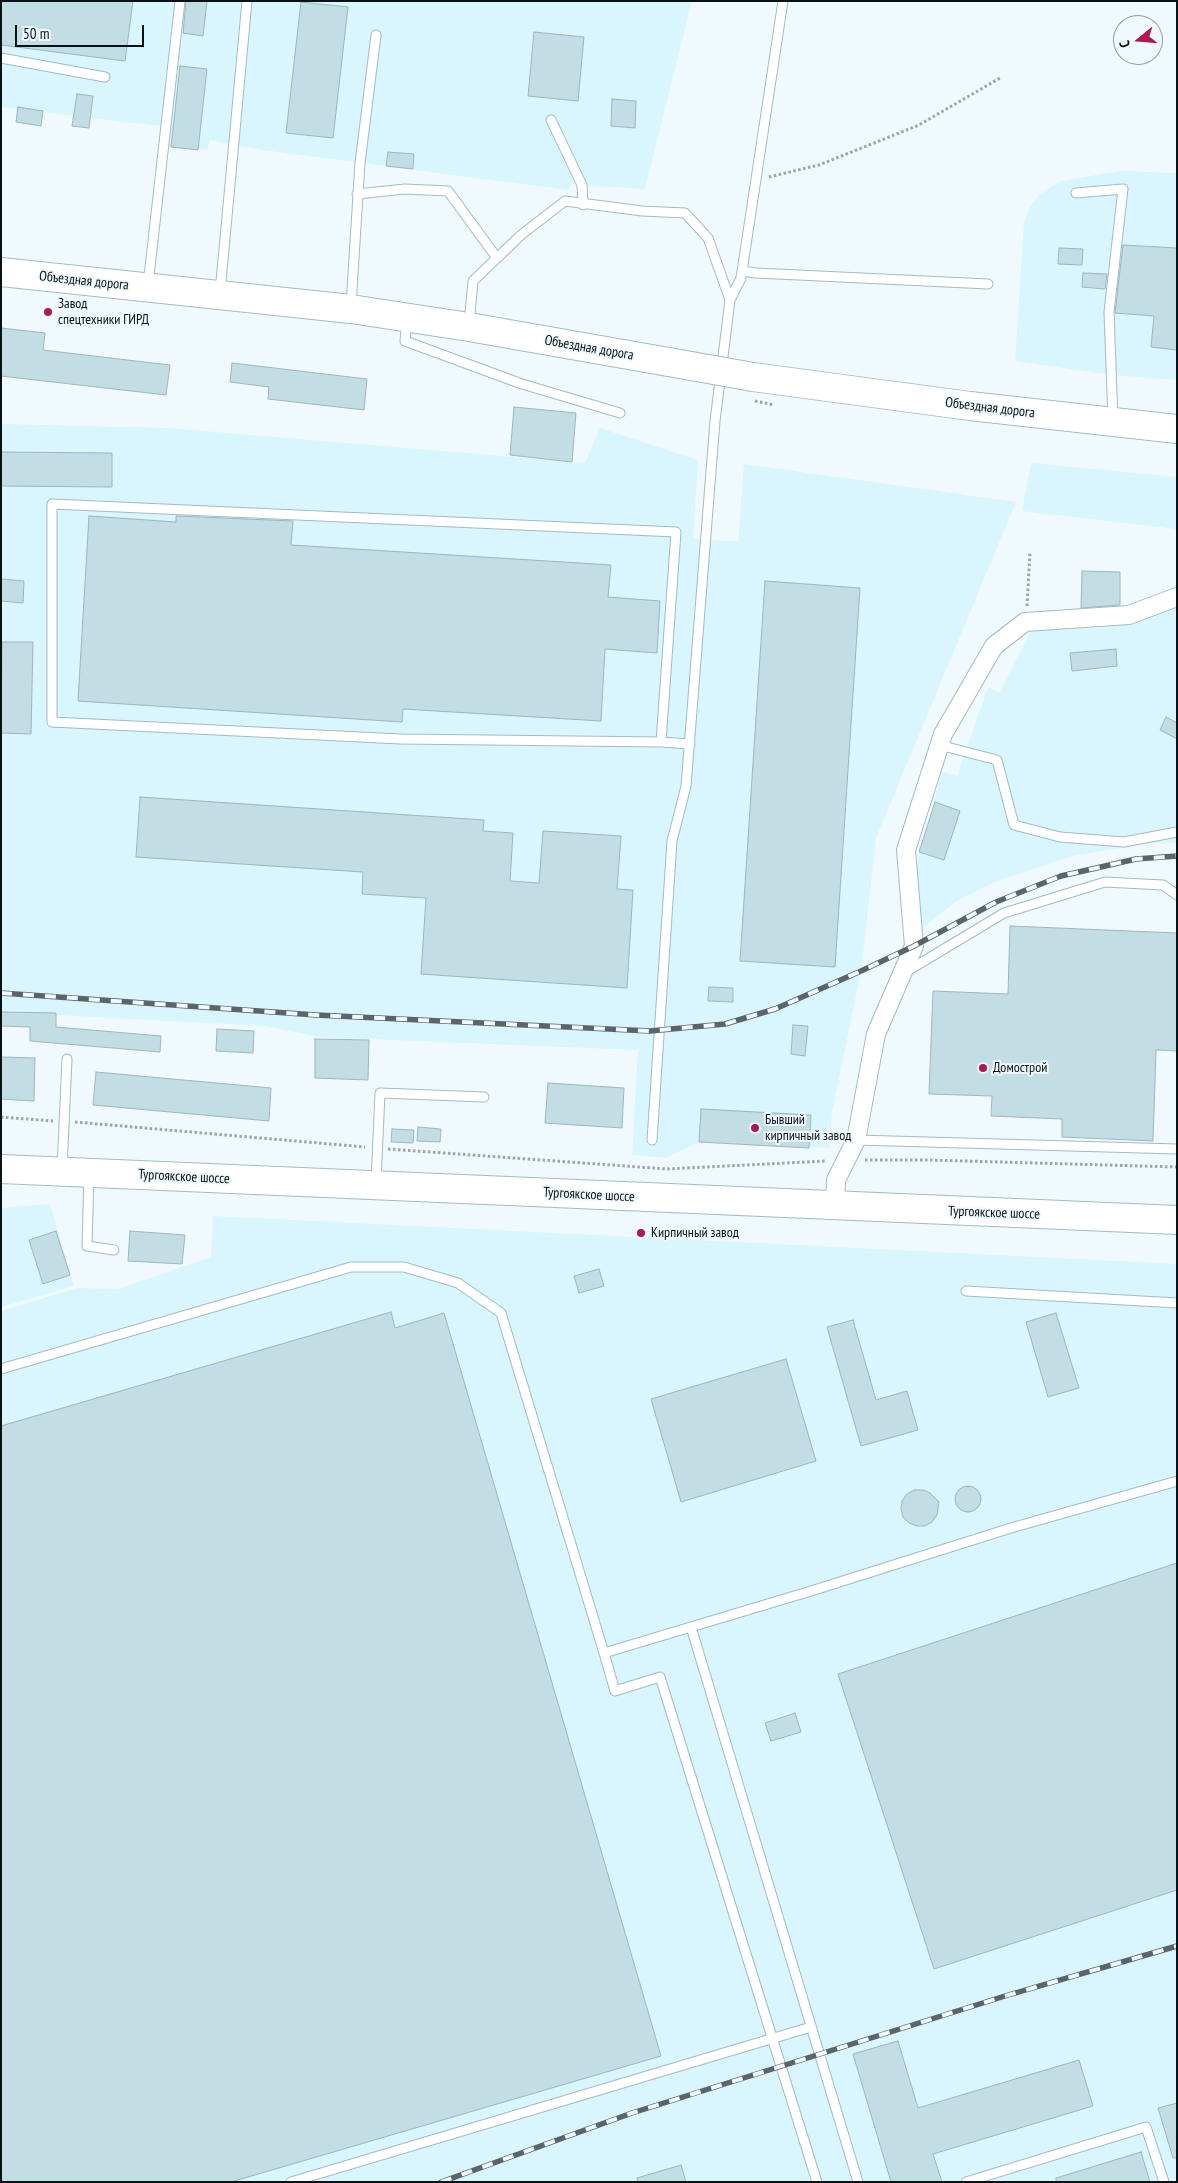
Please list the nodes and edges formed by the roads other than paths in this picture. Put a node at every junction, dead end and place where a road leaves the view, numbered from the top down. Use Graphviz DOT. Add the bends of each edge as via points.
graph roads {
  1 [pos="180,1"];
  2 [pos="247,1"];
  3 [pos="783,1"];
  4 [pos="376,35"];
  5 [pos="1,58"];
  6 [pos="105,77"];
  7 [pos="551,120"];
  8 [pos="1076,193"];
  9 [pos="357,194"];
  10 [pos="583,205"];
  11 [pos="497,258"];
  12 [pos="742,271"];
  13 [pos="1,272"];
  14 [pos="988,284"];
  15 [pos="147,288"];
  16 [pos="220,296"];
  17 [pos="730,300"];
  18 [pos="351,309"];
  19 [pos="407,317"];
  20 [pos="469,327"];
  21 [pos="620,413"];
  22 [pos="1113,422"];
  23 [pos="1177,429"];
  24 [pos="1177,597"];
  25 [pos="661,742"];
  26 [pos="690,744"];
  27 [pos="939,745"];
  28 [pos="1177,832"];
  29 [pos="1177,895"];
  30 [pos="902,975"];
  31 [pos="66,1059"];
  32 [pos="484,1097"];
  33 [pos="652,1140"];
  34 [pos="856,1140"];
  35 [pos="1177,1149"];
  36 [pos="1,1169"];
  37 [pos="62,1171"];
  38 [pos="89,1173"];
  39 [pos="375,1186"];
  40 [pos="835,1206"];
  41 [pos="1177,1220"];
  42 [pos="114,1250"];
  43 [pos="966,1291"];
  44 [pos="1177,1303"];
  45 [pos="1,1369"];
  46 [pos="1177,1481"];
  47 [pos="691,1627"];
  48 [pos="604,1653"];
  49 [pos="811,2027"];
  50 [pos="771,2039"];
  51 [pos="291,2182"];
  52 [pos="817,2182"];
  53 [pos="858,2182"];
  54 [pos="966,2182"];
  55 [pos="1164,2182"];
  1 -- 15 [label="lane"];
  2 -- 16 [label="lane"];
  3 -- 12 [label="lane"];
  4 -- 9 [label="lane"];
  5 -- 6 [label="lane"];
  7 -- 10 [label="lane" via="582,185"];
  8 -- 22 [label="lane" via="1122,189 1109,312"];
  9 -- 11 [label="lane" via="405,189 448,191"];
  9 -- 18 [label="lane"];
  10 -- 11 [label="lane" via="566,201 520,235"];
  10 -- 17 [label="lane" via="685,213 708,238"];
  11 -- 20 [label="lane" via="474,282"];
  12 -- 14 [label="lane"];
  12 -- 17 [label="lane"];
  13 -- 15 [label="main road, Объездная дорога"];
  15 -- 16 [label="main road, Объездная дорога"];
  16 -- 18 [label="main road, Объездная дорога"];
  17 -- 26 [label="lane" via="715,421"];
  18 -- 19 [label="main road, Объездная дорога"];
  19 -- 20 [label="main road, Объездная дорога"];
  19 -- 21 [label="lane" via="406,340 522,384"];
  20 -- 22 [label="main road, Объездная дорога, bridge" via="753,377"];
  22 -- 23 [label="main road, Объездная дорога"];
  24 -- 27 [label="street" via="1128,615 1025,622 994,646"];
  25 -- 25 [label="lane" via="401,740 52,722 52,504 676,532"];
  25 -- 26 [label="lane"];
  26 -- 33 [label="lane" via="686,786 672,841"];
  27 -- 28 [label="lane" via="997,760 1014,825 1060,837 1124,842"];
  27 -- 30 [label="street" via="906,850 914,946"];
  29 -- 30 [label="lane" via="1163,885 1105,882 1004,913"];
  30 -- 34 [label="street" via="876,1034"];
  31 -- 37 [label="lane"];
  32 -- 39 [label="lane" via="380,1093"];
  34 -- 35 [label="lane"];
  34 -- 40 [label="street" via="836,1180"];
  36 -- 37 [label="main road, Тургоякское шоссе"];
  37 -- 38 [label="main road, Тургоякское шоссе"];
  38 -- 39 [label="main road, Тургоякское шоссе"];
  38 -- 42 [label="lane" via="87,1246"];
  39 -- 40 [label="main road, Тургоякское шоссе"];
  40 -- 41 [label="main road, Тургоякское шоссе"];
  43 -- 44 [label="lane"];
  45 -- 48 [label="lane" via="351,1267 404,1267 458,1283 501,1313"];
  46 -- 47 [label="lane"];
  47 -- 48 [label="lane"];
  47 -- 49 [label="lane"];
  48 -- 50 [label="lane" via="615,1691 660,1678"];
  49 -- 50 [label="lane"];
  49 -- 53 [label="lane"];
  50 -- 51 [label="lane"];
  50 -- 52 [label="lane"];
  54 -- 55 [label="lane" via="1146,2127"];
}
